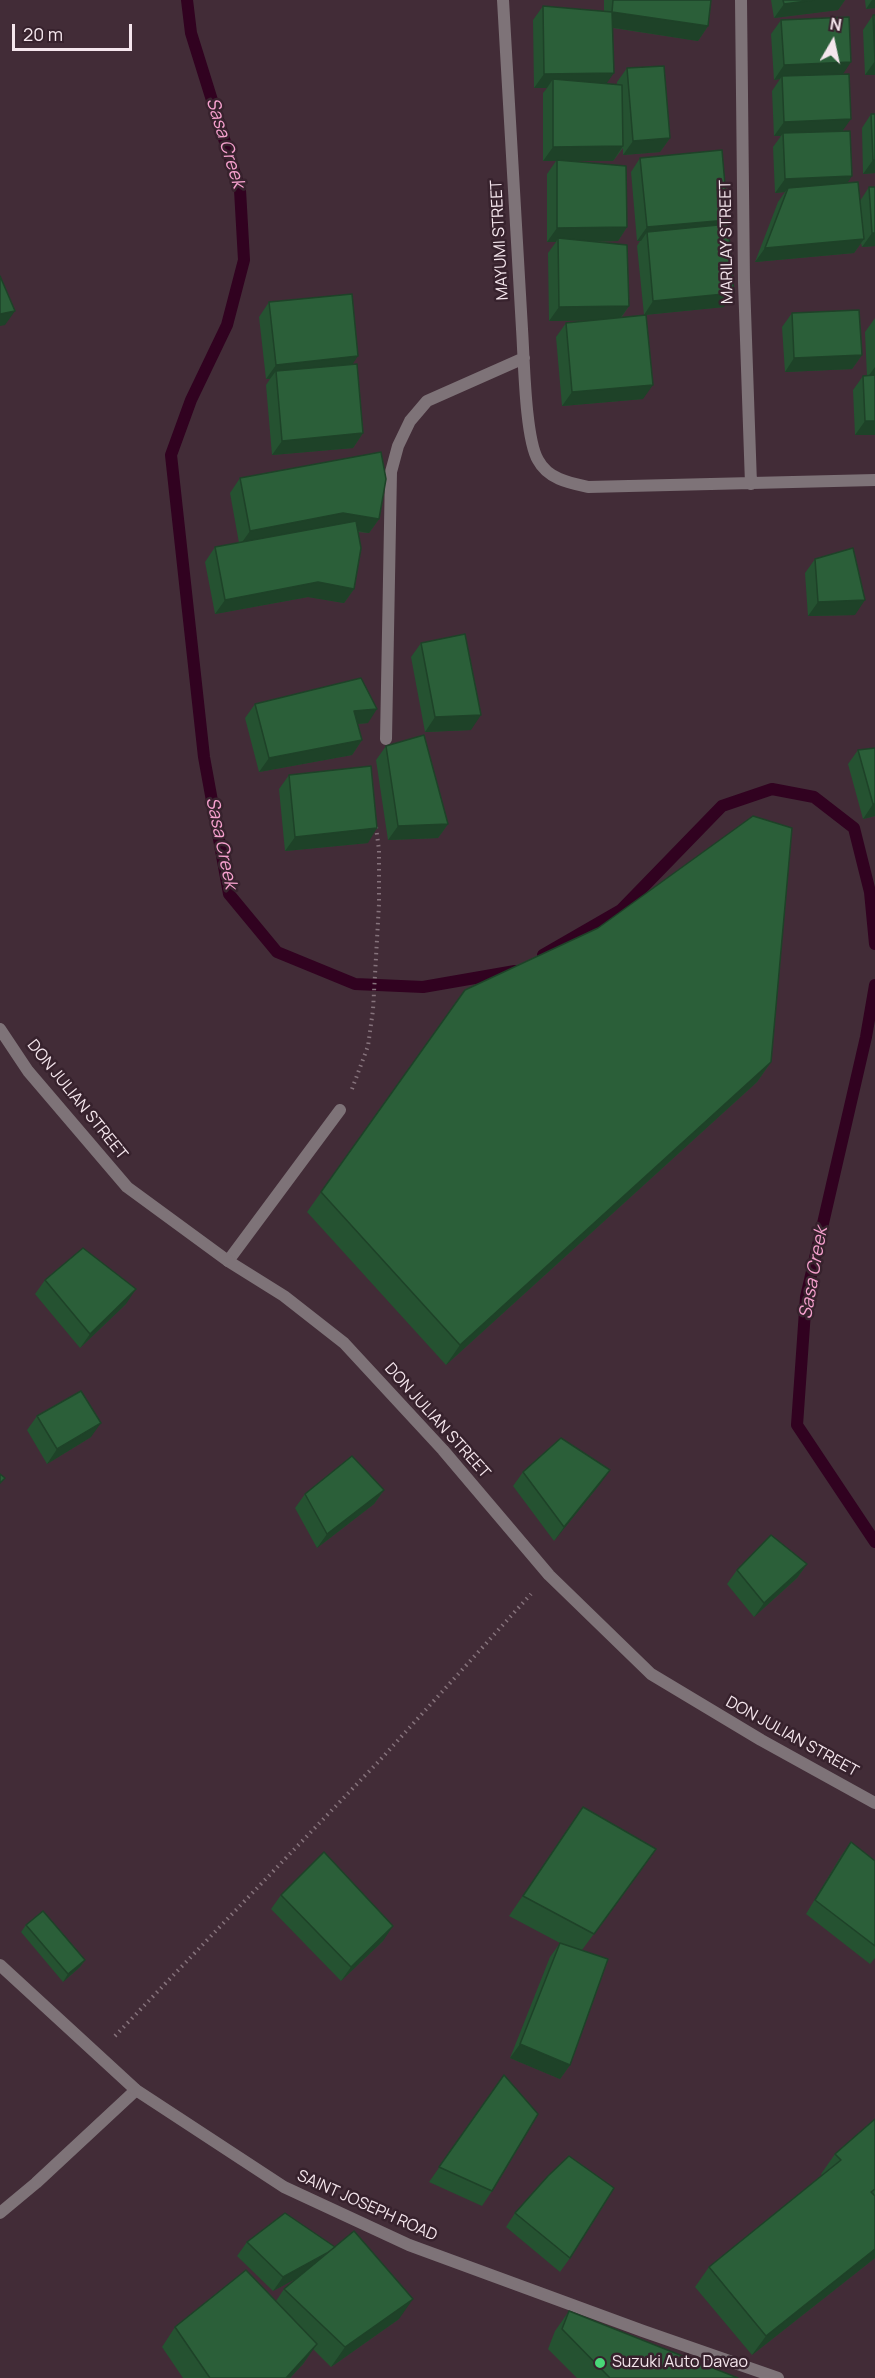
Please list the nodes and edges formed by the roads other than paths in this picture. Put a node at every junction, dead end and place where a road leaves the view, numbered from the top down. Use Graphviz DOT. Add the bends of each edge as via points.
graph roads {
  1 [pos="503,0"];
  2 [pos="741,0"];
  3 [pos="524,358"];
  4 [pos="875,480"];
  5 [pos="752,484"];
  6 [pos="386,739"];
  7 [pos="0,1029"];
  8 [pos="340,1110"];
  9 [pos="228,1261"];
  10 [pos="875,1803"];
  11 [pos="0,1965"];
  12 [pos="136,2090"];
  13 [pos="0,2213"];
  14 [pos="777,2378"];
  1 -- 3 [label="street, MAYUMI STREET"];
  2 -- 5 [label="street, MARILAY STREET" via="744,282"];
  3 -- 5 [label="street, MAYUMI STREET" via="532,443 548,472 565,482 588,487"];
  3 -- 6 [label="street" via="427,401 410,421 398,446 391,472"];
  4 -- 5 [label="street"];
  7 -- 9 [label="street, DON JULIAN STREET" via="28,1071 127,1187"];
  8 -- 9 [label="street"];
  9 -- 10 [label="street, DON JULIAN STREET" via="284,1296 344,1343 443,1450 549,1575 651,1674"];
  11 -- 12 [label="street, SAINT JOSEPH ROAD"];
  12 -- 13 [label="street"];
  12 -- 14 [label="street, SAINT JOSEPH ROAD" via="284,2187 409,2245"];
}
